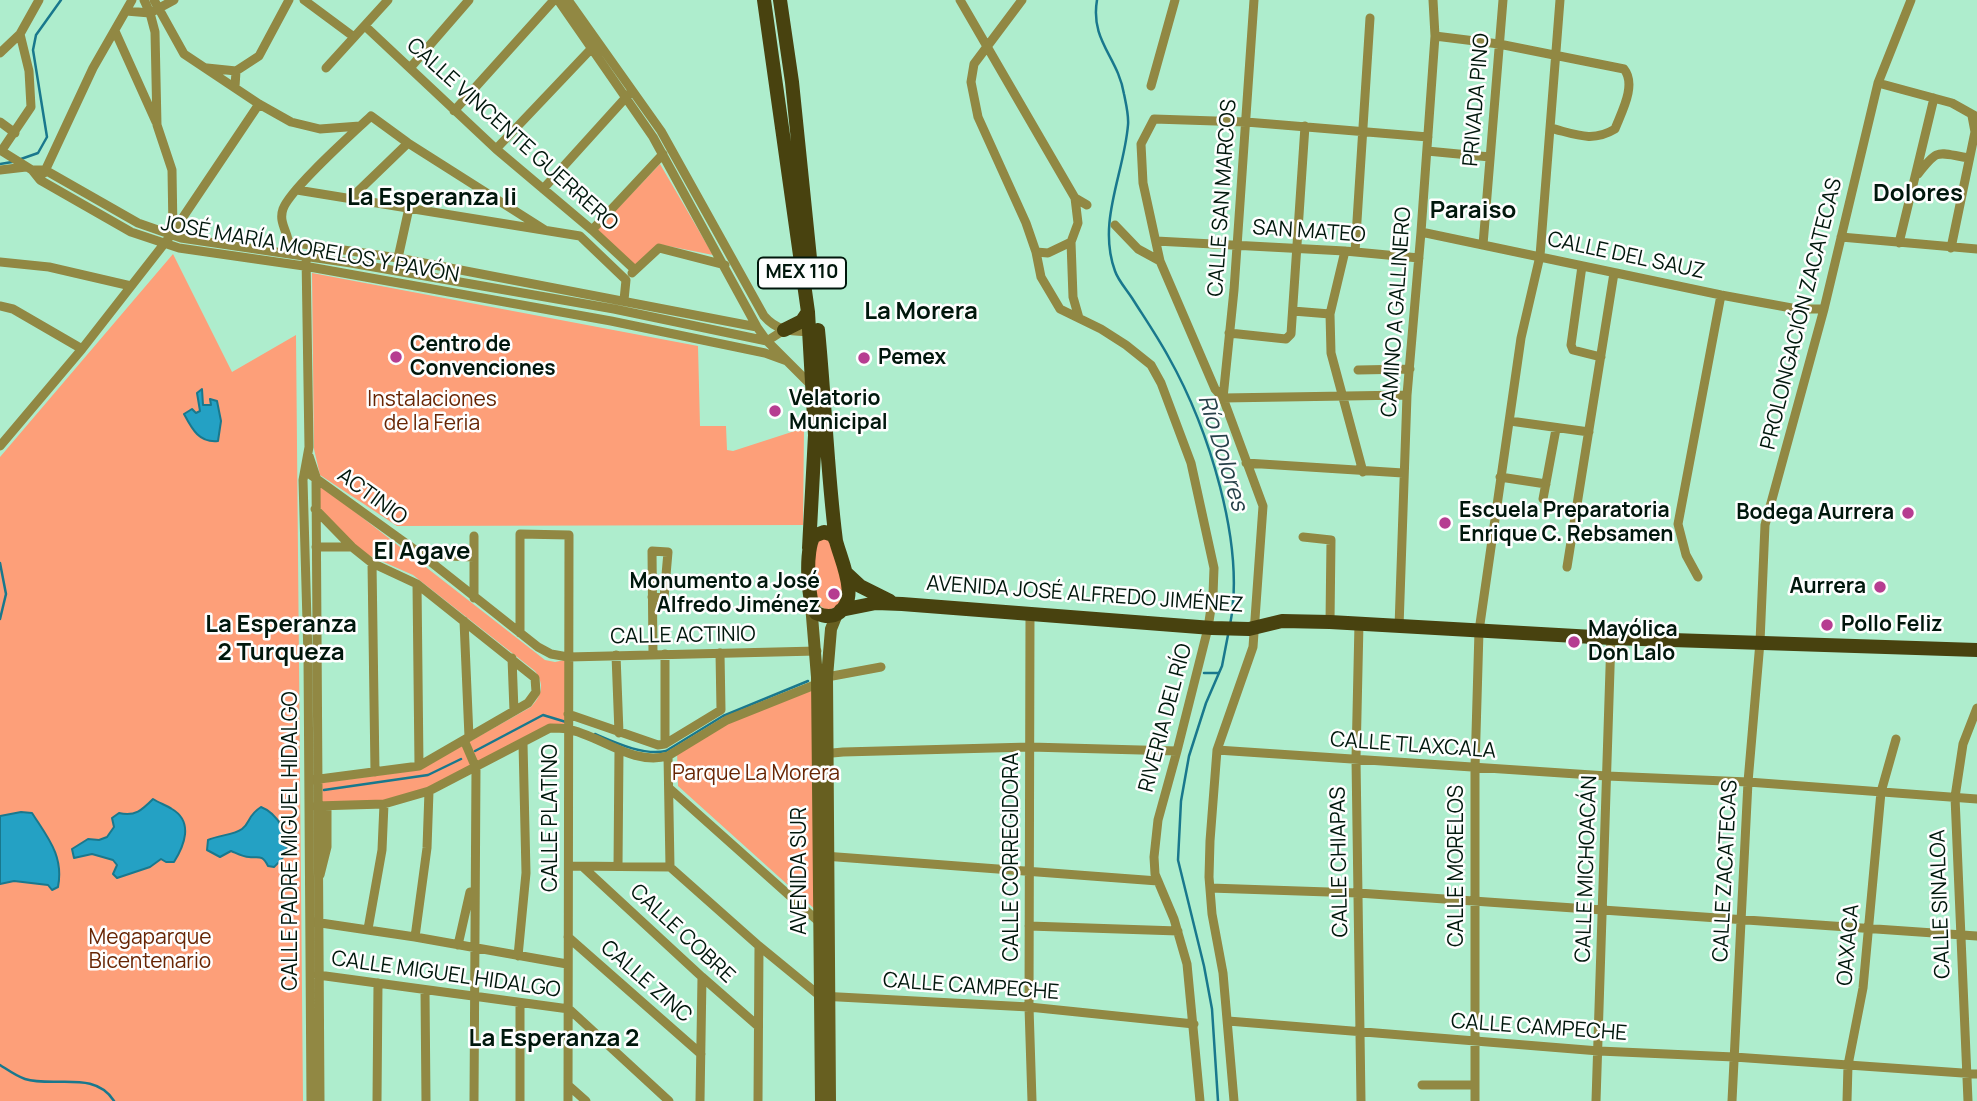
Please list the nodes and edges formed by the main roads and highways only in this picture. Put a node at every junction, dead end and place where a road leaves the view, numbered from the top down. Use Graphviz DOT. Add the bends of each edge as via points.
graph roads {
  1 [pos="764,0"];
  2 [pos="780,0"];
  3 [pos="808,312"];
  4 [pos="784,330"];
  5 [pos="809,332"];
  6 [pos="827,435"];
  7 [pos="836,541"];
  8 [pos="809,548"];
  9 [pos="844,571"];
  10 [pos="810,600"];
  11 [pos="902,604"];
  12 [pos="839,612"];
  13 [pos="1977,650"];
  14 [pos="822,674"];
  15 [pos="824,856"];
  16 [pos="825,996"];
  17 [pos="821,1101"];
  18 [pos="830,1101"];
  1 -- 3 [label="main road, MEX 110"];
  2 -- 6 [label="main road, MEX 110"];
  3 -- 4 [label="main road" via="802,321"];
  3 -- 5 [label="main road, MEX 110"];
  5 -- 6 [label="main road" via="815,342"];
  5 -- 8 [label="main road, MEX 110" via="815,435"];
  6 -- 7 [label="main road, MEX 110"];
  7 -- 8 [label="main road" via="829,533 818,533"];
  7 -- 9 [label="main road, MEX 110"];
  8 -- 10 [label="main road, MEX 110"];
  9 -- 11 [label="main road" via="878,597"];
  9 -- 12 [label="main road, MEX 110" via="849,590 847,603"];
  10 -- 12 [label="main road" via="816,613 830,617"];
  10 -- 14 [label="main road, AVENIDA SUR"];
  11 -- 12 [label="main road" via="876,603"];
  11 -- 13 [label="main road, AVENIDA JOSÉ ALFREDO JIMÉNEZ" via="1210,628 1330,622 1611,638"];
  12 -- 14 [label="main road, AVENIDA SUR"];
  14 -- 15 [label="main road, AVENIDA SUR"];
  15 -- 16 [label="main road, AVENIDA SUR"];
  15 -- 16 [label="main road, AVENIDA SUR" via="819,922"];
  16 -- 17 [label="main road, AVENIDA SUR"];
  16 -- 18 [label="main road, AVENIDA SUR"];
}
